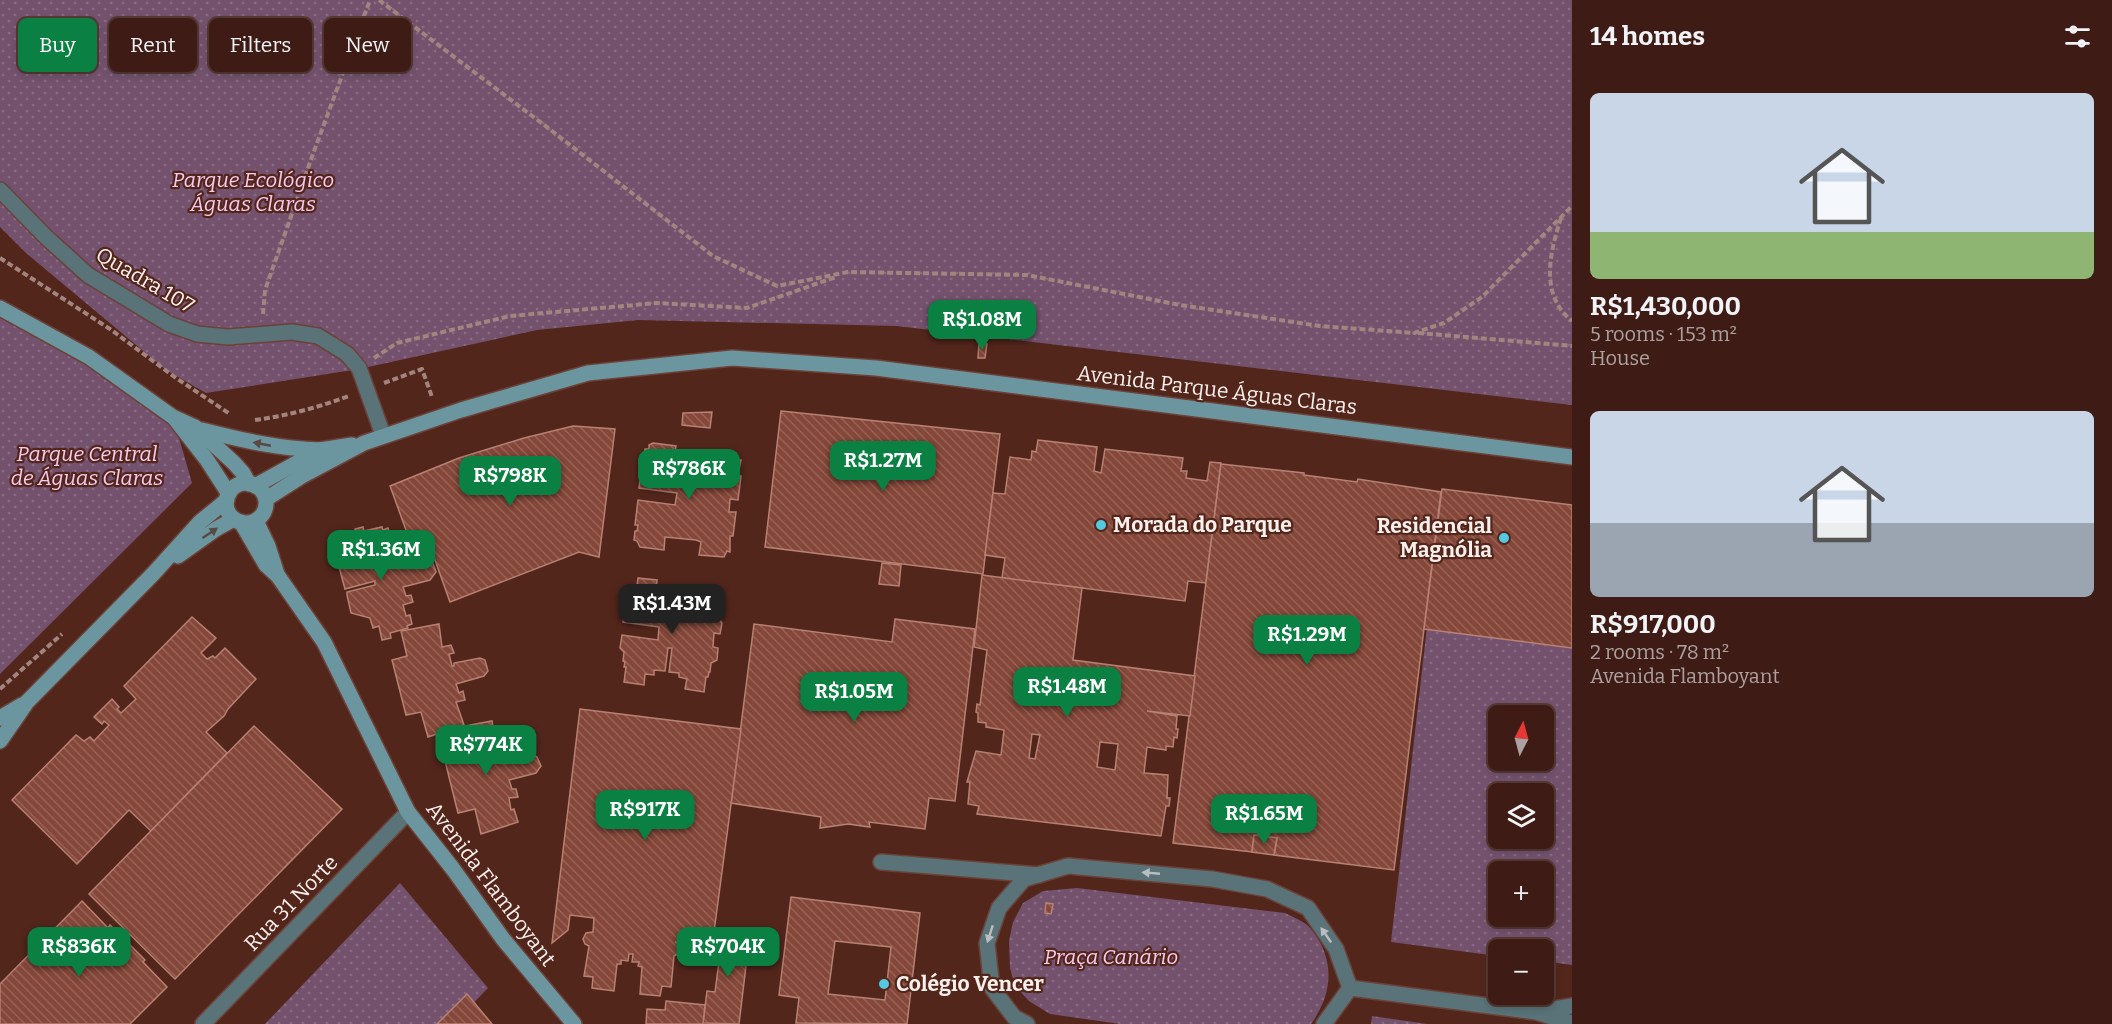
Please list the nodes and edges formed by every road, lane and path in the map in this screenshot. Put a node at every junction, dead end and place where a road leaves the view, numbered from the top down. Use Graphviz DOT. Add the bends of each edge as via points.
graph roads {
  1 [pos="370,0"];
  2 [pos="379,0"];
  3 [pos="0,190"];
  4 [pos="1572,206"];
  5 [pos="1562,217"];
  6 [pos="0,258"];
  7 [pos="848,272"];
  8 [pos="0,308"];
  9 [pos="1572,321"];
  10 [pos="261,333"];
  11 [pos="1414,333"];
  12 [pos="1572,346"];
  13 [pos="359,368"];
  14 [pos="367,390"];
  15 [pos="237,415"];
  16 [pos="173,417"];
  17 [pos="439,417"];
  18 [pos="253,420"];
  19 [pos="200,430"];
  20 [pos="383,435"];
  21 [pos="364,443"];
  22 [pos="320,450"];
  23 [pos="1572,457"];
  24 [pos="252,485"];
  25 [pos="228,497"];
  26 [pos="266,499"];
  27 [pos="244,521"];
  28 [pos="153,574"];
  29 [pos="62,633"];
  30 [pos="0,689"];
  31 [pos="27,702"];
  32 [pos="0,718"];
  33 [pos="0,741"];
  34 [pos="408,812"];
  35 [pos="881,862"];
  36 [pos="1039,875"];
  37 [pos="1350,988"];
  38 [pos="1572,1006"];
  39 [pos="1536,1012"];
  40 [pos="1572,1023"];
  41 [pos="203,1024"];
  42 [pos="574,1024"];
  43 [pos="1027,1024"];
  44 [pos="1324,1024"];
  1 -- 10 [label="path" via="265,290"];
  2 -- 7 [label="path" via="713,256 777,286"];
  3 -- 10 [label="street, Quadra 107" via="88,275 169,324 197,334 228,337"];
  4 -- 5 [label="path"];
  5 -- 9 [label="path" via="1549,265 1551,289 1562,313"];
  5 -- 11 [label="path" via="1482,297 1444,323"];
  6 -- 15 [label="path"];
  7 -- 11 [label="path" via="1027,275 1180,305 1320,326"];
  7 -- 13 [label="path" via="747,308 657,303 510,316 396,343"];
  8 -- 16 [label="street" via="89,357"];
  10 -- 13 [label="street, Quadra 107" via="318,336 347,354"];
  11 -- 12 [label="path"];
  13 -- 14 [label="street, Quadra 107"];
  14 -- 17 [label="path" via="422,369"];
  14 -- 18 [label="path" via="327,405"];
  14 -- 20 [label="street, Quadra 107"];
  16 -- 19 [label="street"];
  16 -- 25 [label="street" via="207,460"];
  17 -- 20 [label="street, Avenida Parque Águas Claras"];
  17 -- 23 [label="street, Avenida Parque Águas Claras" via="588,373 732,358 876,368"];
  22 -- 19 [label="street, one-way" via="267,445"];
  19 -- 24 [label="street"];
  20 -- 21 [label="street, Avenida Parque Águas Claras"];
  21 -- 22 [label="street, Avenida Parque Águas Claras"];
  21 -- 26 [label="street, Avenida Parque Águas Claras"];
  22 -- 24 [label="street, Avenida Parque Águas Claras"];
  24 -- 25 [label="street" via="234,487"];
  24 -- 26 [label="street"];
  25 -- 27 [label="street" via="228,510"];
  25 -- 28 [label="street"];
  26 -- 27 [label="street" via="264,511"];
  28 -- 27 [label="street, one-way" via="216,529"];
  27 -- 34 [label="street, Avenida Flamboyant" via="266,565 324,642"];
  28 -- 31 [label="street"];
  29 -- 30 [label="path"];
  31 -- 32 [label="street"];
  31 -- 33 [label="street"];
  34 -- 41 [label="street, Rua 31 Norte"];
  34 -- 42 [label="street, Avenida Flamboyant" via="503,939"];
  35 -- 36 [label="street"];
  37 -- 36 [label="street, one-way" via="1336,949 1308,908 1267,889 1212,879 1068,866"];
  36 -- 43 [label="street, one-way" via="1024,879 999,908 987,943 992,988 1014,1017"];
  37 -- 39 [label="street"];
  37 -- 44 [label="street"];
  38 -- 39 [label="street"];
  39 -- 40 [label="street"];
}
